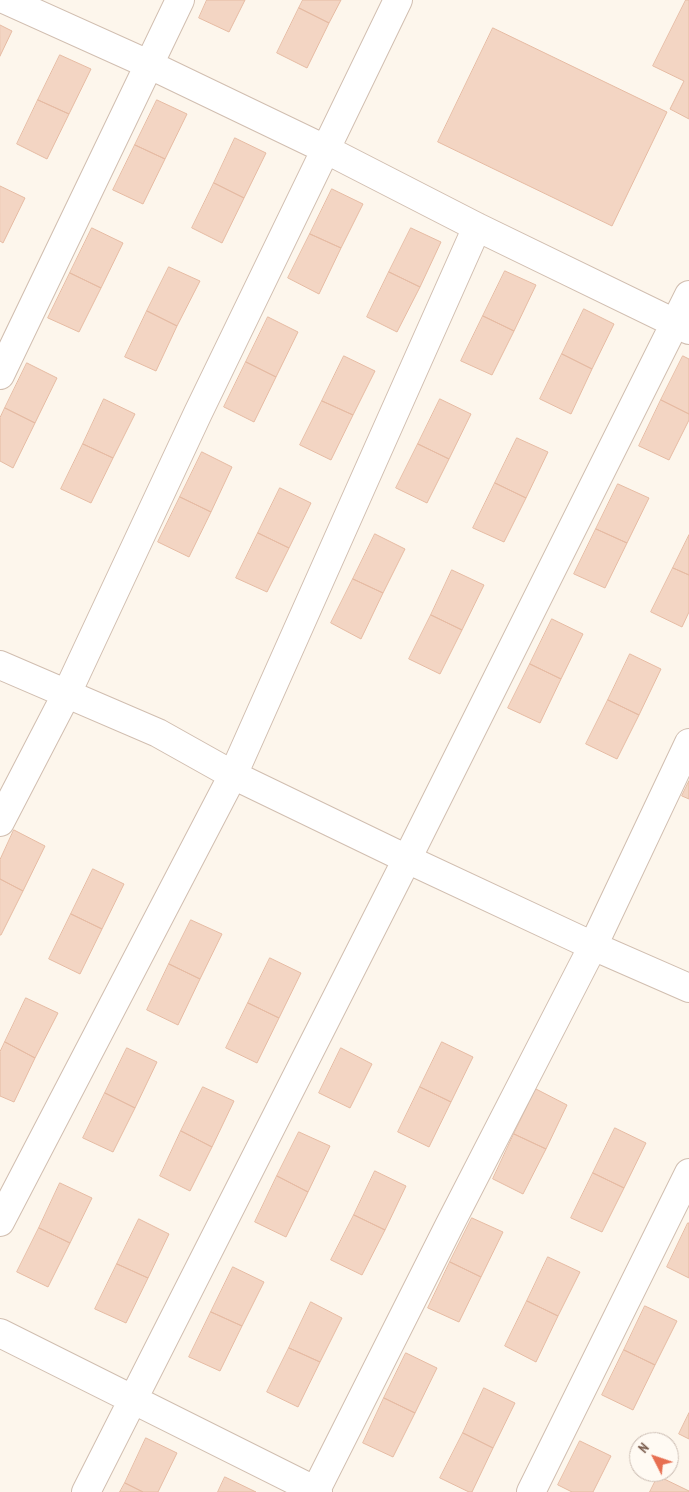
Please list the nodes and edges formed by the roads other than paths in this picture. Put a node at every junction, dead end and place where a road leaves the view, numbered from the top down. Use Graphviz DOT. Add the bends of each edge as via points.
graph roads {
  1 [pos="6,0"];
  2 [pos="180,0"];
  3 [pos="398,0"];
  4 [pos="148,64"];
  5 [pos="325,150"];
  6 [pos="477,227"];
  7 [pos="689,295"];
  8 [pos="682,327"];
  9 [pos="0,374"];
  10 [pos="0,665"];
  11 [pos="67,693"];
  12 [pos="689,743"];
  13 [pos="233,775"];
  14 [pos="0,822"];
  15 [pos="407,859"];
  16 [pos="593,946"];
  17 [pos="689,988"];
  18 [pos="689,1173"];
  19 [pos="0,1222"];
  20 [pos="0,1333"];
  21 [pos="132,1400"];
  22 [pos="86,1492"];
  23 [pos="316,1492"];
  24 [pos="531,1492"];
  1 -- 4 [label="street"];
  2 -- 4 [label="street"];
  3 -- 5 [label="street"];
  4 -- 5 [label="street"];
  4 -- 9 [label="street"];
  5 -- 6 [label="street"];
  5 -- 11 [label="street"];
  6 -- 8 [label="street"];
  6 -- 13 [label="street"];
  7 -- 8 [label="street"];
  8 -- 15 [label="street"];
  10 -- 11 [label="street"];
  11 -- 13 [label="street" via="158,734"];
  11 -- 14 [label="street"];
  12 -- 16 [label="street"];
  13 -- 15 [label="street"];
  13 -- 19 [label="street"];
  15 -- 16 [label="street"];
  15 -- 21 [label="street"];
  16 -- 17 [label="street"];
  16 -- 23 [label="street"];
  18 -- 24 [label="street"];
  20 -- 21 [label="street"];
  21 -- 22 [label="street"];
  21 -- 23 [label="street"];
}
